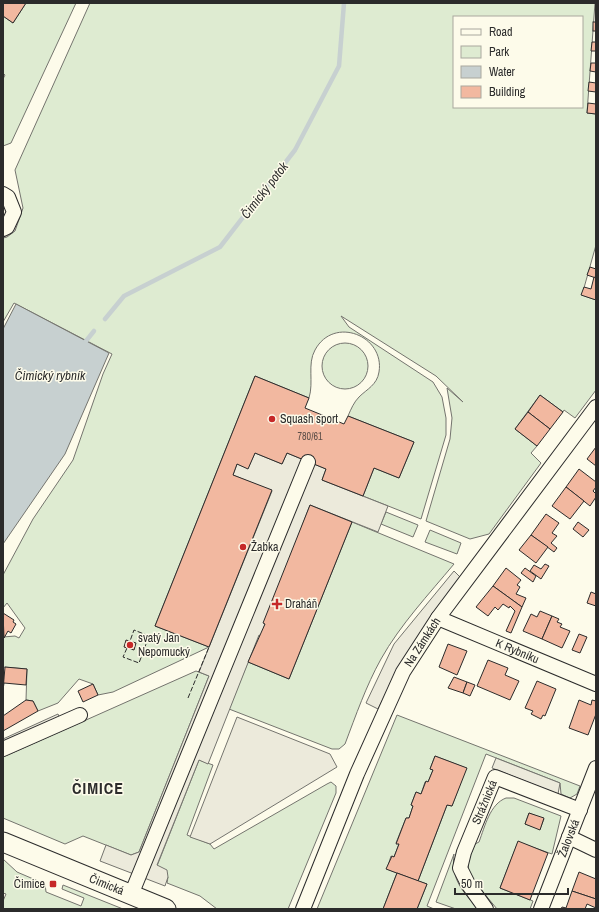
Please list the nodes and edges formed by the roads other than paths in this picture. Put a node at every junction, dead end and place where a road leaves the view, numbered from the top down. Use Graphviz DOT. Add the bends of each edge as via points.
graph roads {
  1 [pos="3,194"];
  2 [pos="3,229"];
  3 [pos="596,407"];
  4 [pos="308,462"];
  5 [pos="438,618"];
  6 [pos="596,684"];
  7 [pos="80,715"];
  8 [pos="3,749"];
  9 [pos="596,768"];
  10 [pos="580,810"];
  11 [pos="3,833"];
  12 [pos="569,837"];
  13 [pos="3,842"];
  14 [pos="596,850"];
  15 [pos="47,860"];
  16 [pos="131,895"];
  17 [pos="166,909"];
  18 [pos="302,909"];
  19 [pos="486,909"];
  20 [pos="541,909"];
  1 -- 2 [label="street" via="8,197 14,212 7,227"];
  3 -- 5 [label="street, Na Zámkách"];
  4 -- 16 [label="street"];
  5 -- 6 [label="street, K Rybníku"];
  5 -- 18 [label="street, Na Zámkách" via="403,672 357,774"];
  7 -- 8 [label="street"];
  9 -- 10 [label="street, Žalovská"];
  10 -- 12 [label="street, Žalovská"];
  10 -- 19 [label="street, Strážnická" via="495,777 464,852 460,868"];
  11 -- 15 [label="street, Čimická"];
  12 -- 14 [label="street"];
  12 -- 20 [label="street, Žalovská"];
  13 -- 15 [label="street, Čimická"];
  15 -- 16 [label="street, Čimická"];
  16 -- 17 [label="street, Čimická"];
}
